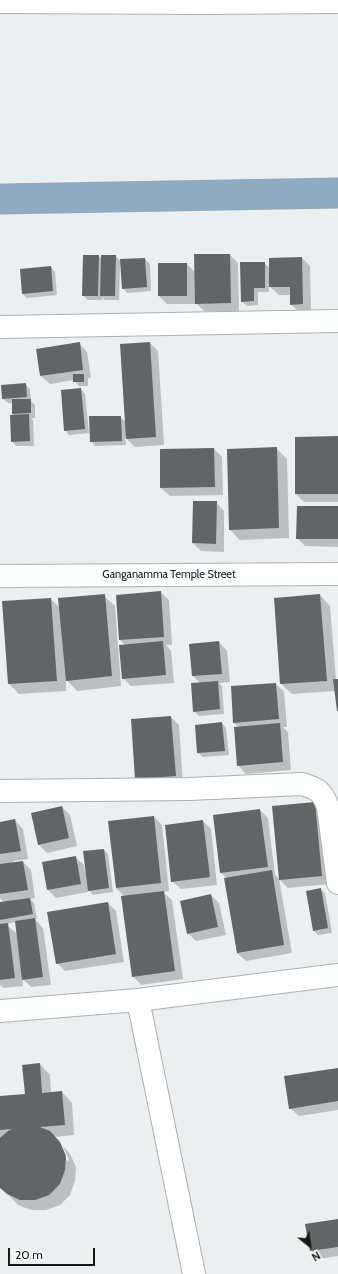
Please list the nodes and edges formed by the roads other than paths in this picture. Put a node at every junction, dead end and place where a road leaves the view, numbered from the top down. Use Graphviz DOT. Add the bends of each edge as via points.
graph roads {
  1 [pos="331,1"];
  2 [pos="0,2"];
  3 [pos="338,321"];
  4 [pos="0,327"];
  5 [pos="338,574"];
  6 [pos="0,576"];
  7 [pos="0,791"];
  8 [pos="338,883"];
  9 [pos="338,975"];
  10 [pos="138,1000"];
  11 [pos="0,1011"];
  12 [pos="194,1274"];
  1 -- 2 [label="street"];
  3 -- 4 [label="street"];
  5 -- 6 [label="street, Ganganamma Temple Street"];
  7 -- 8 [label="street" via="189,789 302,784 316,788 324,796 328,807"];
  9 -- 10 [label="street"];
  10 -- 11 [label="street"];
  10 -- 12 [label="street"];
}
